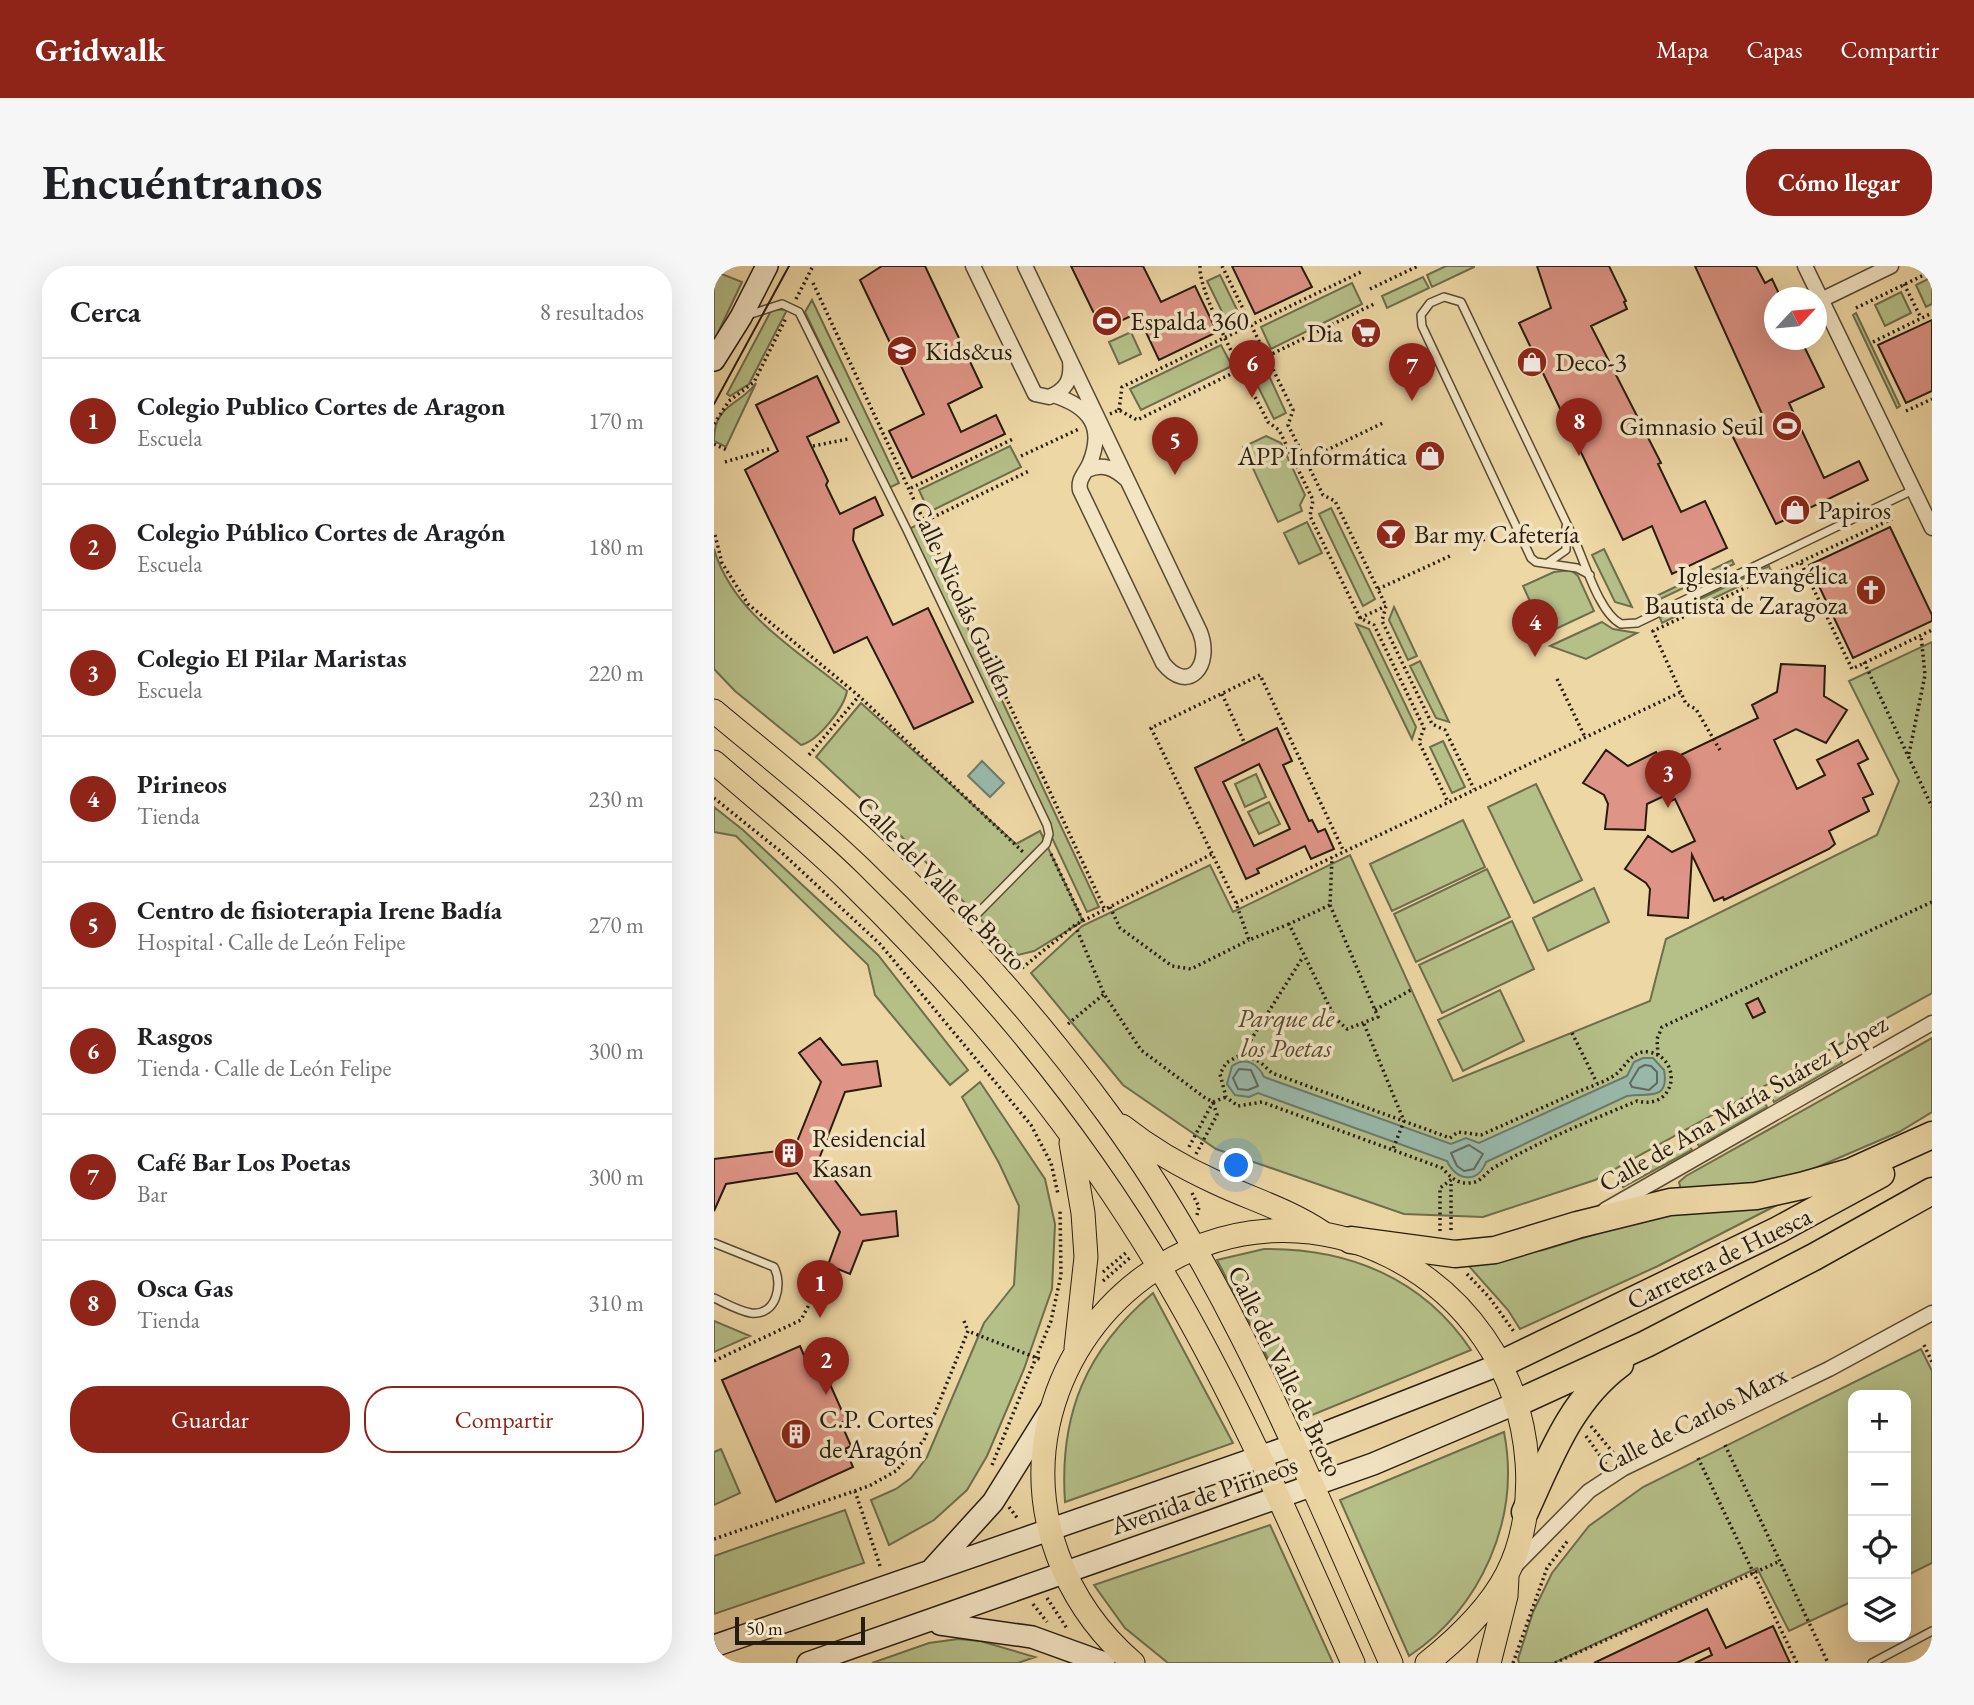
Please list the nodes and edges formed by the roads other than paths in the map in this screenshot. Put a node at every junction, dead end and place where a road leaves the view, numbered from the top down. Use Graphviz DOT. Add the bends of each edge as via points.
graph roads {
  1 [pos="767,266"];
  2 [pos="973,266"];
  3 [pos="1025,266"];
  4 [pos="1805,266"];
  5 [pos="1891,266"];
  6 [pos="1815,287"];
  7 [pos="1827,297"];
  8 [pos="1827,312"];
  9 [pos="741,317"];
  10 [pos="1069,356"];
  11 [pos="714,360"];
  12 [pos="1053,396"];
  13 [pos="1087,470"];
  14 [pos="1126,480"];
  15 [pos="1913,490"];
  16 [pos="1565,519"];
  17 [pos="1932,528"];
  18 [pos="1544,563"];
  19 [pos="1590,575"];
  20 [pos="714,711"];
  21 [pos="714,762"];
  22 [pos="944,921"];
  23 [pos="1932,1023"];
  24 [pos="1108,1115"];
  25 [pos="1069,1133"];
  26 [pos="1932,1135"];
  27 [pos="1932,1142"];
  28 [pos="1932,1191"];
  29 [pos="1577,1225"];
  30 [pos="1326,1234"];
  31 [pos="1351,1240"];
  32 [pos="714,1243"];
  33 [pos="1194,1249"];
  34 [pos="1158,1266"];
  35 [pos="714,1298"];
  36 [pos="1932,1313"];
  37 [pos="1646,1344"];
  38 [pos="1075,1352"];
  39 [pos="1501,1364"];
  40 [pos="1517,1403"];
  41 [pos="1052,1407"];
  42 [pos="1294,1445"];
  43 [pos="1259,1457"];
  44 [pos="1312,1486"];
  45 [pos="1278,1498"];
  46 [pos="1525,1512"];
  47 [pos="1049,1530"];
  48 [pos="931,1571"];
  49 [pos="1064,1574"];
  50 [pos="1507,1574"];
  51 [pos="927,1623"];
  52 [pos="1932,1630"];
  53 [pos="714,1646"];
  54 [pos="808,1663"];
  55 [pos="1104,1663"];
  56 [pos="1133,1663"];
  57 [pos="1353,1663"];
  58 [pos="1391,1663"];
  59 [pos="1427,1663"];
  60 [pos="1489,1663"];
  61 [pos="1871,1663"];
  1 -- 9 [label="main road"];
  2 -- 12 [label="street" via="1031,388 1042,397"];
  3 -- 10 [label="street"];
  4 -- 6 [label="street"];
  5 -- 7 [label="street"];
  8 -- 15 [label="street"];
  9 -- 11 [label="main road"];
  9 -- 22 [label="lane, Calle Nicolás Guillén" via="782,304 799,312 1047,825 1046,844 975,916"];
  10 -- 12 [label="street" via="1070,378"];
  10 -- 14 [label="street"];
  12 -- 13 [label="street" via="1077,405 1093,422 1097,442"];
  13 -- 14 [label="street" via="1110,468"];
  13 -- 14 [label="street" via="1080,490 1163,663 1172,675 1181,677 1201,667 1205,645"];
  15 -- 17 [label="street"];
  15 -- 19 [label="lane" via="1637,623 1614,620"];
  16 -- 18 [label="lane" via="1566,550"];
  16 -- 18 [label="lane" via="1461,302 1444,297 1430,303 1421,315 1422,326 1531,558"];
  16 -- 19 [label="lane"];
  18 -- 19 [label="lane"];
  20 -- 22 [label="main road, Calle del Valle de Broto" via="877,850"];
  21 -- 25 [label="main road" via="848,880 912,946"];
  22 -- 24 [label="main road, Calle del Valle de Broto" via="1005,987"];
  23 -- 29 [label="street, Calle de Ana María Suárez López"];
  24 -- 30 [label="main road, Calle del Valle de Broto" via="1179,1164 1276,1205"];
  24 -- 33 [label="main road, Calle del Valle de Broto"];
  25 -- 34 [label="main road"];
  25 -- 38 [label="main road" via="1086,1257"];
  26 -- 29 [label="highway" via="1850,1172 1801,1186 1756,1196 1670,1202"];
  27 -- 39 [label="highway, Carretera de Huesca" via="1778,1230"];
  28 -- 37 [label="highway, Carretera de Huesca"];
  29 -- 31 [label="highway" via="1495,1250 1455,1254"];
  30 -- 31 [label="main road, Avenida de Pirineos"];
  30 -- 33 [label="main road, Avenida de Pirineos" via="1273,1231"];
  31 -- 39 [label="main road, Avenida de Pirineos" via="1424,1275 1455,1300"];
  32 -- 35 [label="lane" via="774,1267 779,1287 774,1302 760,1312 751,1313"];
  33 -- 34 [label="main road, Avenida de Pirineos"];
  33 -- 42 [label="main road, Calle del Valle de Broto"];
  34 -- 38 [label="main road, Avenida de Pirineos" via="1119,1297"];
  34 -- 43 [label="main road"];
  36 -- 50 [label="street, Calle de Carlos Marx" via="1829,1369 1624,1468 1589,1491"];
  37 -- 40 [label="highway, Carretera de Huesca"];
  37 -- 46 [label="highway" via="1608,1373 1576,1409"];
  38 -- 41 [label="main road, Avenida de Pirineos"];
  39 -- 40 [label="main road, Avenida de Pirineos"];
  39 -- 42 [label="main road, Avenida de Pirineos"];
  40 -- 44 [label="main road, Avenida de Pirineos"];
  40 -- 46 [label="main road, Avenida de Pirineos" via="1526,1439"];
  41 -- 47 [label="main road, Avenida de Pirineos" via="1043,1468"];
  41 -- 48 [label="main road, Avenida de Pirineos" via="998,1495"];
  42 -- 43 [label="main road, Avenida de Pirineos"];
  42 -- 44 [label="main road, Calle del Valle de Broto"];
  43 -- 45 [label="main road"];
  43 -- 47 [label="main road, Avenida de Pirineos"];
  44 -- 45 [label="main road, Avenida de Pirineos"];
  44 -- 58 [label="main road, Calle del Valle de Broto"];
  45 -- 49 [label="main road, Avenida de Pirineos"];
  45 -- 57 [label="main road"];
  46 -- 50 [label="main road, Avenida de Pirineos"];
  47 -- 48 [label="main road, Avenida de Pirineos"];
  47 -- 49 [label="main road, Avenida de Pirineos"];
  48 -- 53 [label="main road, Avenida de Pirineos"];
  49 -- 51 [label="main road, Avenida de Pirineos"];
  49 -- 56 [label="main road, Avenida de Pirineos" via="1093,1622"];
  50 -- 59 [label="main road, Avenida de Pirineos" via="1466,1628"];
  50 -- 60 [label="main road"];
  51 -- 54 [label="main road, Avenida de Pirineos"];
  51 -- 55 [label="main road, Avenida de Pirineos" via="1005,1631"];
  52 -- 61 [label="lane"];
}
